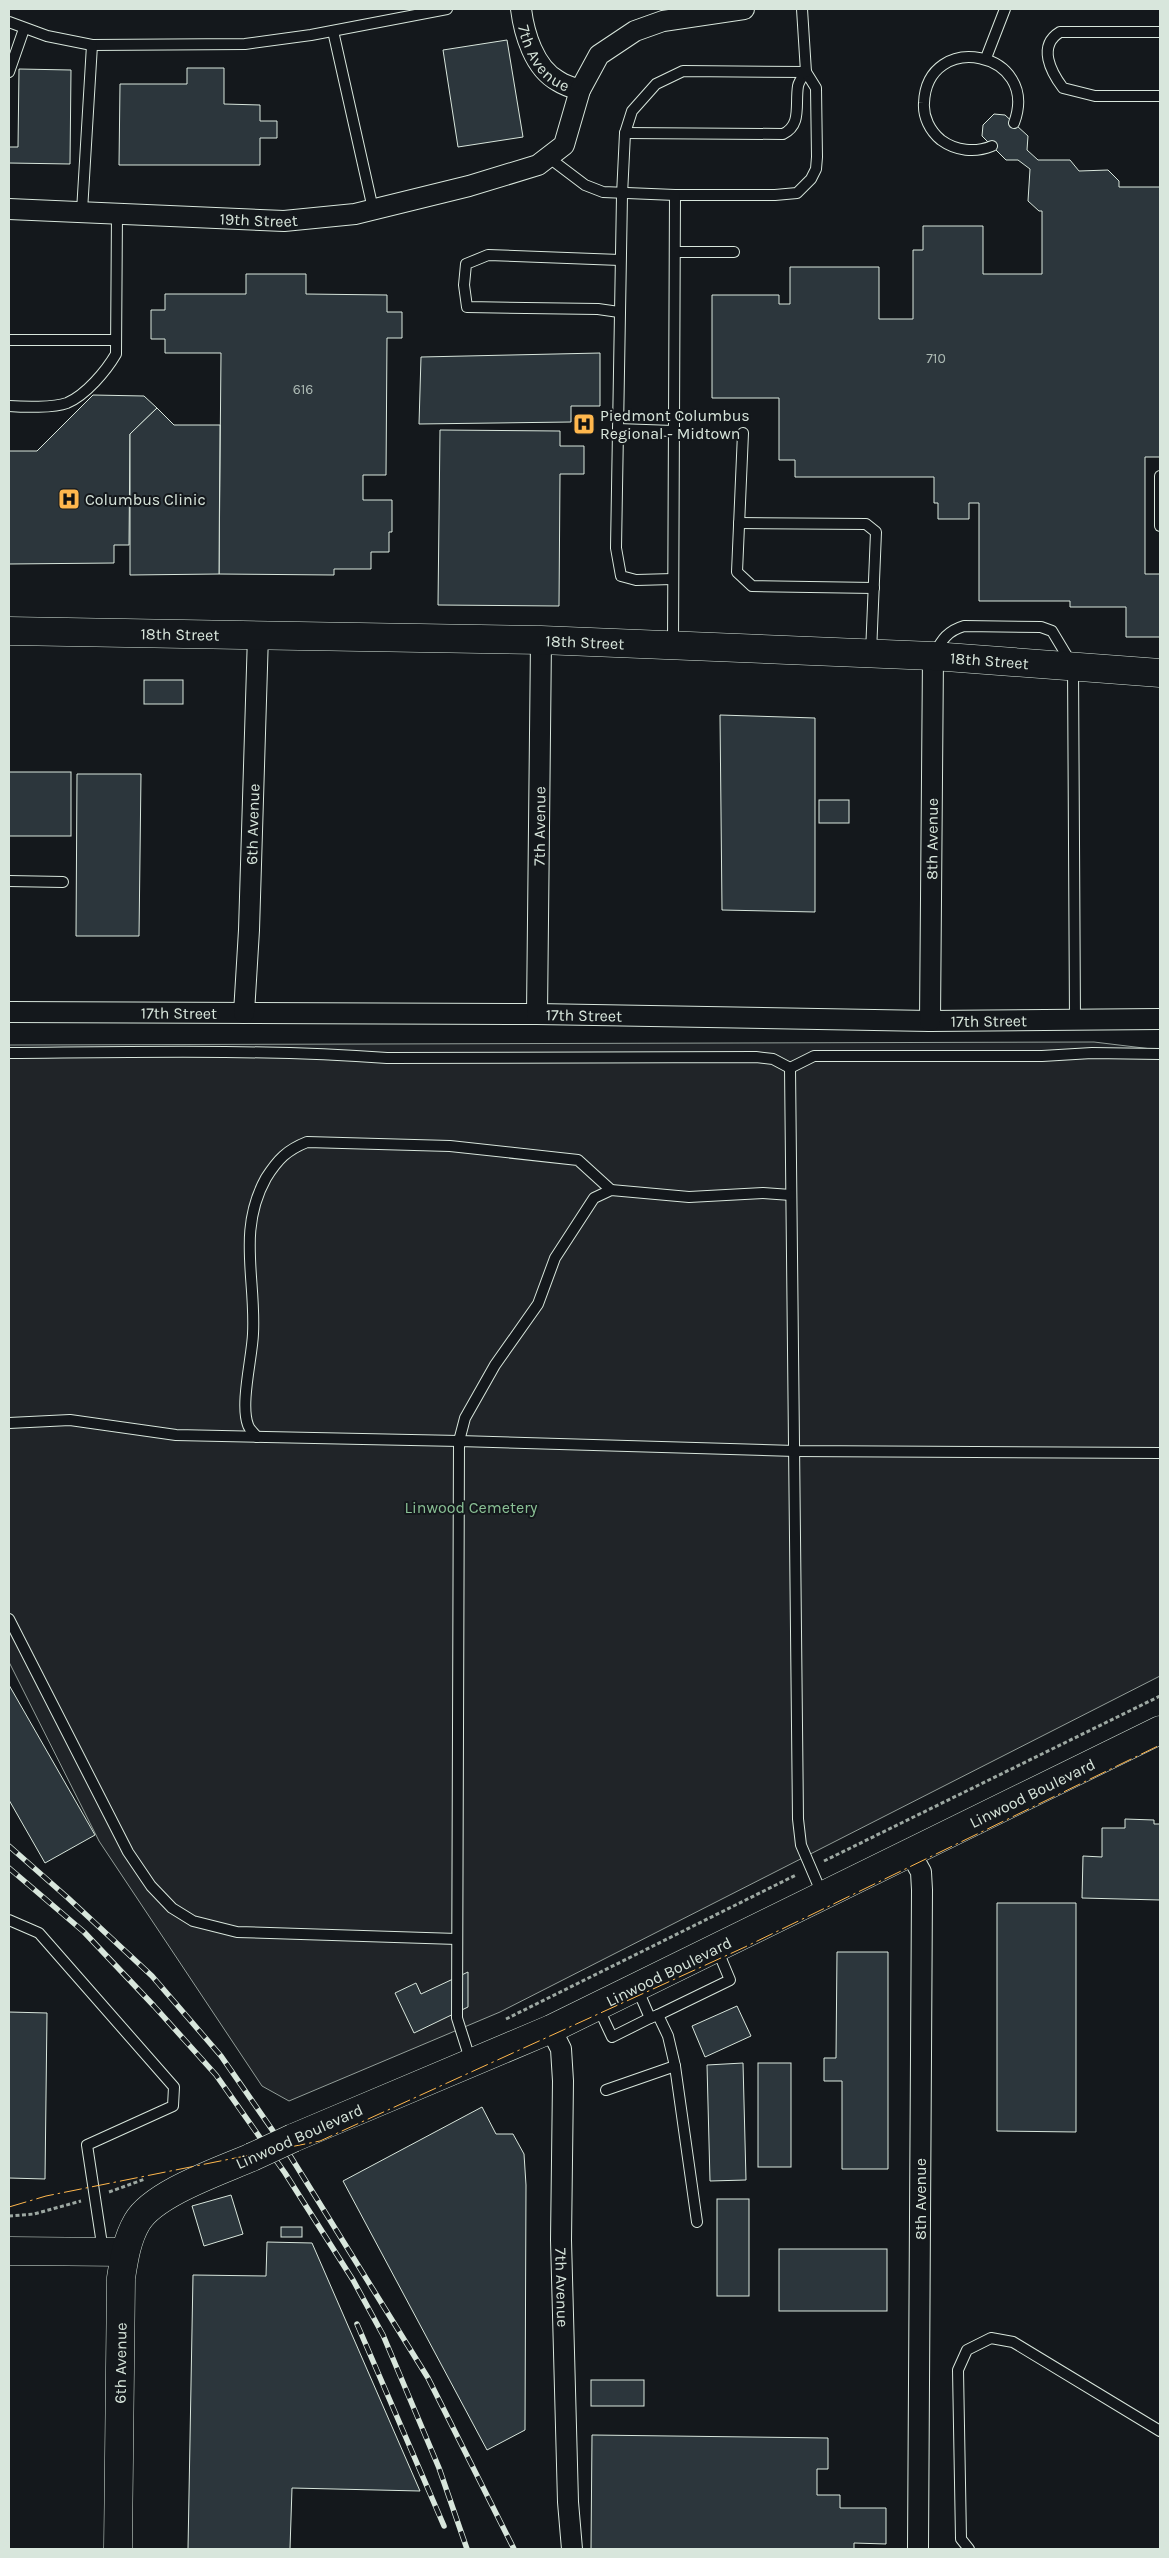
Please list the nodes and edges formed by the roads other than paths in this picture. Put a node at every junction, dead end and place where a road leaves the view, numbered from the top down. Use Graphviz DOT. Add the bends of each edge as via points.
graph roads {
  1 [pos="447,9"];
  2 [pos="521,9"];
  3 [pos="744,9"];
  4 [pos="802,9"];
  5 [pos="1005,9"];
  6 [pos="9,22"];
  7 [pos="24,29"];
  8 [pos="333,31"];
  9 [pos="1160,32"];
  10 [pos="92,45"];
  11 [pos="986,58"];
  12 [pos="9,72"];
  13 [pos="806,72"];
  14 [pos="580,90"];
  15 [pos="1160,96"];
  16 [pos="1014,123"];
  17 [pos="625,133"];
  18 [pos="992,146"];
  19 [pos="548,157"];
  20 [pos="504,176"];
  21 [pos="622,195"];
  22 [pos="675,195"];
  23 [pos="9,209"];
  24 [pos="373,209"];
  25 [pos="82,211"];
  26 [pos="117,212"];
  27 [pos="675,252"];
  28 [pos="734,252"];
  29 [pos="620,260"];
  30 [pos="619,312"];
  31 [pos="9,340"];
  32 [pos="116,340"];
  33 [pos="9,406"];
  34 [pos="618,430"];
  35 [pos="674,431"];
  36 [pos="743,434"];
  37 [pos="1160,476"];
  38 [pos="739,523"];
  39 [pos="1160,526"];
  40 [pos="672,579"];
  41 [pos="874,588"];
  42 [pos="9,631"];
  43 [pos="258,635"];
  44 [pos="541,640"];
  45 [pos="673,645"];
  46 [pos="871,653"];
  47 [pos="932,656"];
  48 [pos="1073,666"];
  49 [pos="1160,673"];
  50 [pos="9,881"];
  51 [pos="63,882"];
  52 [pos="9,1012"];
  53 [pos="244,1013"];
  54 [pos="537,1014"];
  55 [pos="1074,1019"];
  56 [pos="1160,1019"];
  57 [pos="930,1021"];
  58 [pos="9,1053"];
  59 [pos="1160,1054"];
  60 [pos="790,1068"];
  61 [pos="611,1190"];
  62 [pos="791,1195"];
  63 [pos="9,1423"];
  64 [pos="257,1437"];
  65 [pos="459,1440"];
  66 [pos="795,1451"];
  67 [pos="1160,1453"];
  68 [pos="9,1619"];
  69 [pos="1160,1730"];
  70 [pos="910,1852"];
  71 [pos="822,1895"];
  72 [pos="9,1920"];
  73 [pos="457,1939"];
  74 [pos="716,1948"];
  75 [pos="637,1987"];
  76 [pos="598,2006"];
  77 [pos="654,2017"];
  78 [pos="552,2029"];
  79 [pos="471,2063"];
  80 [pos="675,2066"];
  81 [pos="606,2090"];
  82 [pos="159,2186"];
  83 [pos="698,2222"];
  84 [pos="9,2251"];
  85 [pos="114,2252"];
  86 [pos="1160,2431"];
  87 [pos="118,2549"];
  88 [pos="572,2549"];
  89 [pos="918,2549"];
  90 [pos="969,2549"];
  1 -- 8 [label="lane"];
  2 -- 14 [label="street, 7th Avenue" via="527,39 539,62 556,81"];
  3 -- 14 [label="street" via="663,21 635,31 599,55"];
  4 -- 13 [label="lane"];
  5 -- 11 [label="lane"];
  6 -- 7 [label="lane"];
  7 -- 10 [label="lane"];
  7 -- 12 [label="lane"];
  8 -- 10 [label="lane" via="245,44"];
  8 -- 24 [label="lane"];
  9 -- 15 [label="lane" via="1060,32 1052,37 1048,55 1051,72 1063,88 1095,96"];
  10 -- 25 [label="lane"];
  11 -- 16 [label="lane" via="1005,70 1016,89 1018,110"];
  11 -- 18 [label="lane" via="965,56 944,65 928,83 924,107 932,130 950,146 974,150"];
  13 -- 17 [label="lane" via="683,71 656,84 640,101 632,111"];
  13 -- 17 [label="lane" via="798,84 795,124 783,134"];
  13 -- 22 [label="lane" via="816,88 816,168 811,180 797,192 775,195"];
  14 -- 19 [label="street, 7th Avenue" via="564,145"];
  17 -- 21 [label="lane"];
  19 -- 20 [label="street, 7th Avenue" via="538,165"];
  19 -- 21 [label="lane" via="585,185"];
  20 -- 24 [label="street, 19th Street"];
  21 -- 22 [label="lane"];
  21 -- 29 [label="lane"];
  22 -- 27 [label="lane"];
  23 -- 25 [label="street, 19th Street"];
  24 -- 26 [label="street, 19th Street" via="355,214 284,221"];
  25 -- 26 [label="street, 19th Street"];
  26 -- 32 [label="lane"];
  27 -- 28 [label="lane"];
  27 -- 35 [label="lane"];
  29 -- 30 [label="lane"];
  29 -- 30 [label="lane" via="488,255 466,264 464,285 467,307"];
  30 -- 34 [label="lane"];
  31 -- 32 [label="lane"];
  32 -- 33 [label="lane" via="116,354 109,366 93,384 67,403"];
  34 -- 35 [label="lane"];
  34 -- 40 [label="lane" via="616,548 621,576 636,580"];
  35 -- 40 [label="lane"];
  36 -- 38 [label="lane"];
  37 -- 39 [label="lane"];
  38 -- 41 [label="lane" via="737,572 752,586"];
  38 -- 41 [label="lane" via="866,524 876,532"];
  40 -- 45 [label="lane"];
  41 -- 46 [label="lane"];
  42 -- 43 [label="street, 18th Street"];
  43 -- 44 [label="street, 18th Street"];
  43 -- 53 [label="street, 6th Avenue"];
  44 -- 45 [label="street, 18th Street"];
  44 -- 54 [label="street, 7th Avenue"];
  45 -- 46 [label="street, 18th Street"];
  46 -- 47 [label="street, 18th Street"];
  47 -- 48 [label="street, 18th Street"];
  47 -- 48 [label="lane" via="943,637 964,626 1041,627 1052,631"];
  47 -- 57 [label="street, 8th Avenue"];
  48 -- 49 [label="street, 18th Street"];
  48 -- 55 [label="lane"];
  50 -- 51 [label="lane"];
  52 -- 53 [label="street, 17th Street"];
  53 -- 54 [label="street, 17th Street"];
  54 -- 57 [label="street, 17th Street"];
  55 -- 56 [label="street, 17th Street"];
  55 -- 57 [label="street, 17th Street"];
  58 -- 60 [label="lane" via="168,1052 387,1058 756,1057 773,1059"];
  59 -- 60 [label="lane" via="814,1056"];
  60 -- 62 [label="lane"];
  61 -- 62 [label="lane" via="690,1197 763,1193"];
  61 -- 64 [label="lane" via="578,1160 555,1156 450,1146 308,1142 288,1150 258,1193 250,1223 248,1249 254,1309 246,1398 248,1425"];
  61 -- 65 [label="lane" via="594,1198 554,1258 538,1304 495,1365 465,1418"];
  62 -- 66 [label="lane"];
  63 -- 64 [label="lane" via="70,1420 176,1436"];
  64 -- 65 [label="lane"];
  65 -- 66 [label="lane"];
  65 -- 73 [label="lane"];
  66 -- 67 [label="lane"];
  66 -- 71 [label="lane" via="798,1818 801,1845"];
  68 -- 73 [label="lane" via="128,1852 151,1886 172,1908 193,1921 237,1932"];
  69 -- 70 [label="street, Linwood Boulevard"];
  70 -- 71 [label="street, Linwood Boulevard"];
  70 -- 89 [label="street, 8th Avenue" via="920,1872 922,1890"];
  71 -- 74 [label="street, Linwood Boulevard"];
  72 -- 85 [label="lane" via="40,1933 174,2088 174,2106 87,2145 95,2196"];
  73 -- 79 [label="lane" via="458,2018"];
  74 -- 75 [label="street, Linwood Boulevard"];
  74 -- 77 [label="lane" via="730,1980"];
  75 -- 76 [label="street, Linwood Boulevard"];
  75 -- 77 [label="lane"];
  76 -- 77 [label="lane" via="612,2037"];
  76 -- 78 [label="street, Linwood Boulevard"];
  77 -- 80 [label="lane" via="668,2036"];
  78 -- 79 [label="street, Linwood Boulevard"];
  78 -- 88 [label="street, 7th Avenue" via="561,2049 564,2080 561,2240"];
  79 -- 82 [label="street, Linwood Boulevard, bridge" via="252,2156"];
  80 -- 81 [label="lane"];
  80 -- 83 [label="lane"];
  82 -- 85 [label="street, 6th Avenue" via="150,2206"];
  84 -- 85 [label="street"];
  85 -- 87 [label="street, 6th Avenue" via="121,2278"];
  86 -- 90 [label="lane" via="1013,2342 991,2338 967,2350 958,2370 962,2539"];
}
